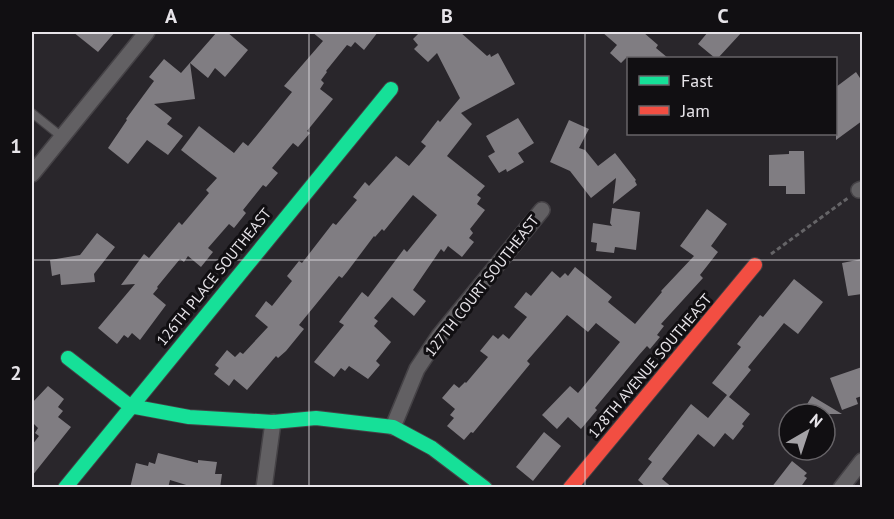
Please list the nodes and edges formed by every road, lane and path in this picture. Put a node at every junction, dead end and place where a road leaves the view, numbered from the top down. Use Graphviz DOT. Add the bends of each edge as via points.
graph roads {
  1 [pos="147,32"];
  2 [pos="391,89"];
  3 [pos="32,113"];
  4 [pos="62,137"];
  5 [pos="32,171"];
  6 [pos="861,189"];
  7 [pos="542,210"];
  8 [pos="755,265"];
  9 [pos="68,358"];
  10 [pos="130,406"];
  11 [pos="273,422"];
  12 [pos="393,427"];
  13 [pos="862,461"];
  14 [pos="65,488"];
  15 [pos="264,488"];
  16 [pos="485,488"];
  17 [pos="570,488"];
  18 [pos="841,488"];
  1 -- 4 [label="street"];
  2 -- 10 [label="street, 126TH PLACE SOUTHEAST"];
  3 -- 4 [label="lane"];
  4 -- 5 [label="street"];
  6 -- 8 [label="path"];
  7 -- 12 [label="street, 127TH COURT SOUTHEAST" via="439,336 417,369"];
  8 -- 17 [label="street, 128TH AVENUE SOUTHEAST"];
  9 -- 10 [label="street"];
  10 -- 11 [label="street" via="189,417"];
  10 -- 14 [label="street, 126TH PLACE SOUTHEAST"];
  11 -- 12 [label="street" via="316,418"];
  11 -- 15 [label="street"];
  12 -- 16 [label="street" via="432,448"];
  13 -- 18 [label="street"];
}
